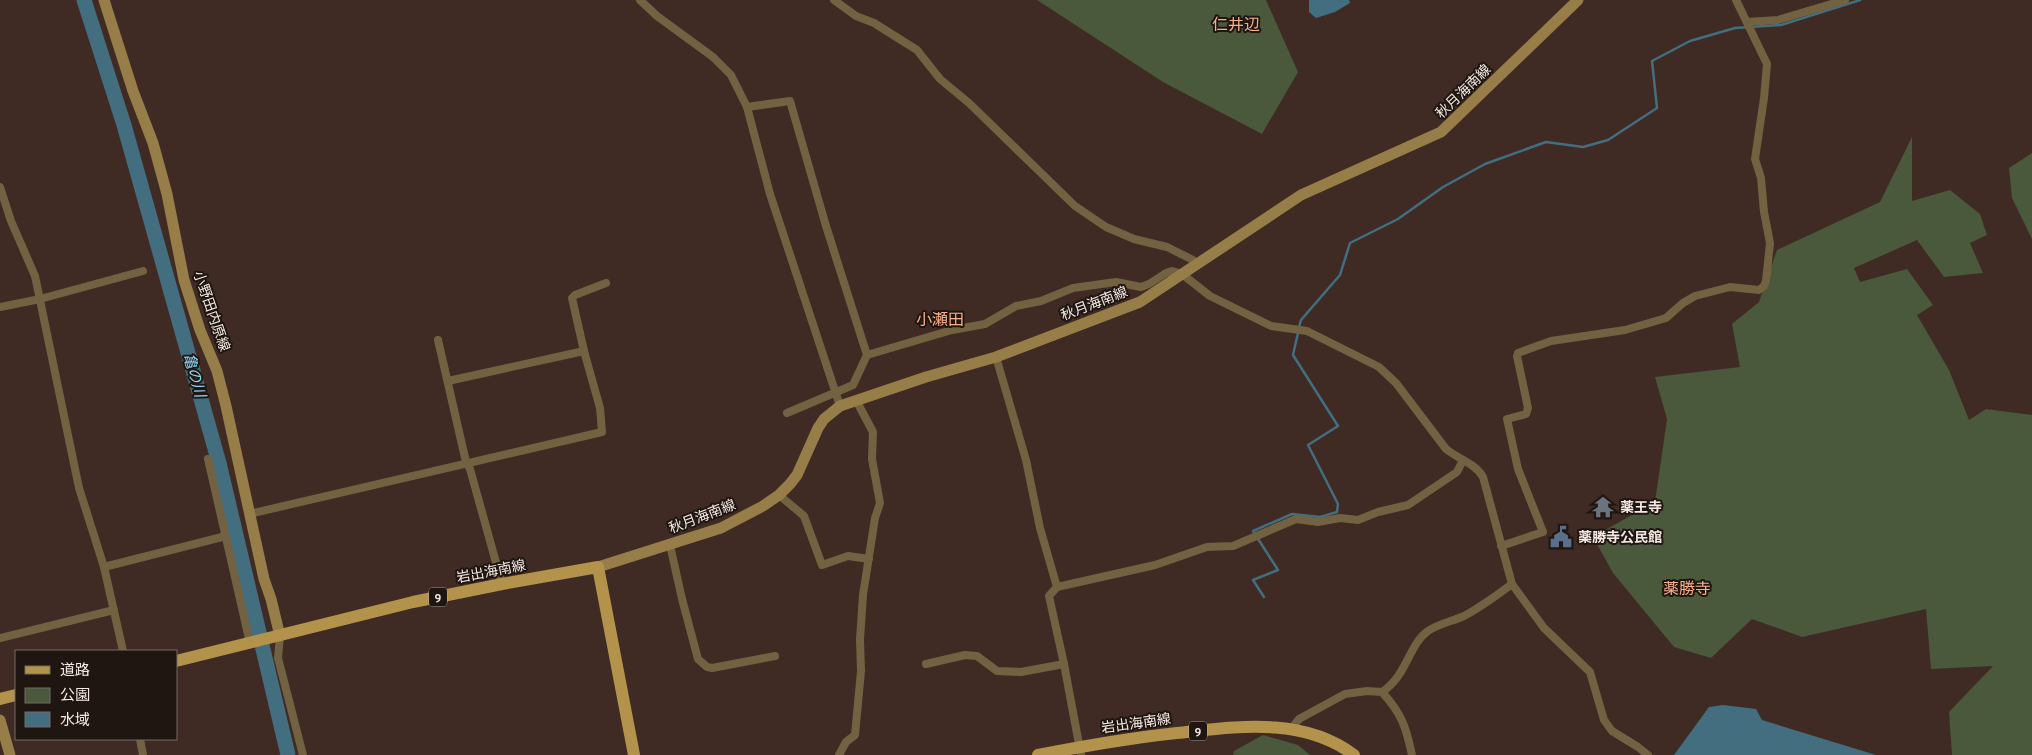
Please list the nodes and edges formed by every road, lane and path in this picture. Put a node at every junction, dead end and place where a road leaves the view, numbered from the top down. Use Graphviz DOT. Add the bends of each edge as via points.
graph roads {
  1 [pos="105,0"];
  2 [pos="640,0"];
  3 [pos="834,0"];
  4 [pos="1578,0"];
  5 [pos="1736,0"];
  6 [pos="1845,0"];
  7 [pos="1747,22"];
  8 [pos="747,107"];
  9 [pos="0,187"];
  10 [pos="1197,264"];
  11 [pos="143,271"];
  12 [pos="1182,274"];
  13 [pos="606,283"];
  14 [pos="40,299"];
  15 [pos="0,307"];
  16 [pos="438,340"];
  17 [pos="584,351"];
  18 [pos="867,355"];
  19 [pos="996,358"];
  20 [pos="448,381"];
  21 [pos="835,393"];
  22 [pos="856,400"];
  23 [pos="840,406"];
  24 [pos="787,413"];
  25 [pos="208,459"];
  26 [pos="1463,460"];
  27 [pos="466,462"];
  28 [pos="779,495"];
  29 [pos="249,514"];
  30 [pos="226,536"];
  31 [pos="670,545"];
  32 [pos="1501,546"];
  33 [pos="869,559"];
  34 [pos="104,567"];
  35 [pos="598,567"];
  36 [pos="502,584"];
  37 [pos="1512,584"];
  38 [pos="1057,587"];
  39 [pos="114,610"];
  40 [pos="276,636"];
  41 [pos="0,638"];
  42 [pos="252,642"];
  43 [pos="123,650"];
  44 [pos="775,656"];
  45 [pos="178,660"];
  46 [pos="926,664"];
  47 [pos="1064,664"];
  48 [pos="1382,692"];
  49 [pos="15,695"];
  50 [pos="0,699"];
  51 [pos="0,720"];
  52 [pos="1292,729"];
  53 [pos="140,740"];
  54 [pos="1080,751"];
  55 [pos="10,755"];
  56 [pos="143,755"];
  57 [pos="303,755"];
  58 [pos="634,755"];
  59 [pos="839,755"];
  60 [pos="1038,755"];
  61 [pos="1354,755"];
  62 [pos="1412,755"];
  63 [pos="1648,755"];
  1 -- 29 [label="main road, 小野田内原線" via="153,143 184,280 217,371"];
  2 -- 8 [label="street" via="731,75"];
  3 -- 10 [label="street" via="917,50 940,79 969,102 1075,206 1106,227 1134,239 1167,247"];
  4 -- 10 [label="main road, 秋月海南線" via="1441,132 1301,195"];
  5 -- 7 [label="street"];
  6 -- 7 [label="street" via="1778,20"];
  7 -- 32 [label="street" via="1767,64 1755,159 1761,178 1770,243 1764,286 1760,290 1730,286 1689,300 1666,318 1625,330 1552,341 1518,353 1528,408 1526,414 1507,419 1518,469 1544,532"];
  8 -- 18 [label="street" via="790,101"];
  8 -- 21 [label="street" via="770,194"];
  9 -- 14 [label="street" via="11,222 35,276"];
  10 -- 12 [label="main road, 秋月海南線"];
  11 -- 14 [label="street"];
  12 -- 18 [label="street" via="1172,271 1141,286 1116,282 1073,288 1041,301 1016,306 985,324 952,330"];
  12 -- 19 [label="main road, 秋月海南線" via="1140,302"];
  12 -- 26 [label="street" via="1210,296 1271,326 1307,331 1378,367 1396,383 1446,449"];
  13 -- 17 [label="street" via="572,298"];
  14 -- 15 [label="street"];
  14 -- 34 [label="street" via="80,488"];
  16 -- 20 [label="street"];
  17 -- 20 [label="street"];
  17 -- 27 [label="street" via="600,408 602,432"];
  18 -- 21 [label="street" via="853,386"];
  19 -- 22 [label="main road, 秋月海南線"];
  19 -- 38 [label="street" via="1026,460 1040,528"];
  20 -- 27 [label="street"];
  21 -- 23 [label="street"];
  21 -- 24 [label="street"];
  22 -- 23 [label="main road, 秋月海南線"];
  22 -- 33 [label="street" via="873,432 872,460 880,503"];
  23 -- 28 [label="main road, 秋月海南線" via="818,428 797,476"];
  25 -- 30 [label="street"];
  26 -- 32 [label="street" via="1484,477"];
  26 -- 38 [label="street" via="1457,472 1408,505 1358,520 1340,518 1318,522 1296,519 1232,546 1207,547 1155,565"];
  27 -- 29 [label="street"];
  27 -- 36 [label="street"];
  28 -- 31 [label="main road, 秋月海南線" via="721,528"];
  28 -- 33 [label="street" via="804,516 822,565 848,556"];
  29 -- 40 [label="main road, 小野田内原線"];
  30 -- 34 [label="street"];
  30 -- 42 [label="street"];
  31 -- 35 [label="main road, 秋月海南線"];
  31 -- 44 [label="street" via="698,659 707,668 712,668"];
  32 -- 37 [label="street"];
  33 -- 59 [label="street" via="860,638 861,671 855,734"];
  34 -- 39 [label="street"];
  35 -- 36 [label="main road, 岩出海南線 / 9"];
  35 -- 58 [label="main road"];
  36 -- 40 [label="main road, 岩出海南線 / 9"];
  37 -- 48 [label="street" via="1466,615 1428,631 1418,641 1392,686"];
  37 -- 63 [label="street" via="1544,628 1590,672 1604,720 1612,731"];
  38 -- 47 [label="street" via="1049,596"];
  39 -- 41 [label="street"];
  39 -- 43 [label="street"];
  40 -- 42 [label="main road, 岩出海南線 / 9"];
  40 -- 57 [label="street" via="278,658"];
  42 -- 45 [label="main road, 岩出海南線 / 9"];
  46 -- 47 [label="street" via="965,655 977,656 997,671 1021,672"];
  47 -- 54 [label="street"];
  48 -- 52 [label="street" via="1345,694 1299,719"];
  48 -- 62 [label="street" via="1403,718"];
  49 -- 50 [label="main road"];
  51 -- 55 [label="main road"];
  52 -- 54 [label="main road, 岩出海南線 / 9" via="1246,726 1166,734"];
  52 -- 61 [label="main road, 岩出海南線 / 9" via="1328,741"];
  53 -- 56 [label="street"];
  54 -- 60 [label="main road, 岩出海南線 / 9"];
}
